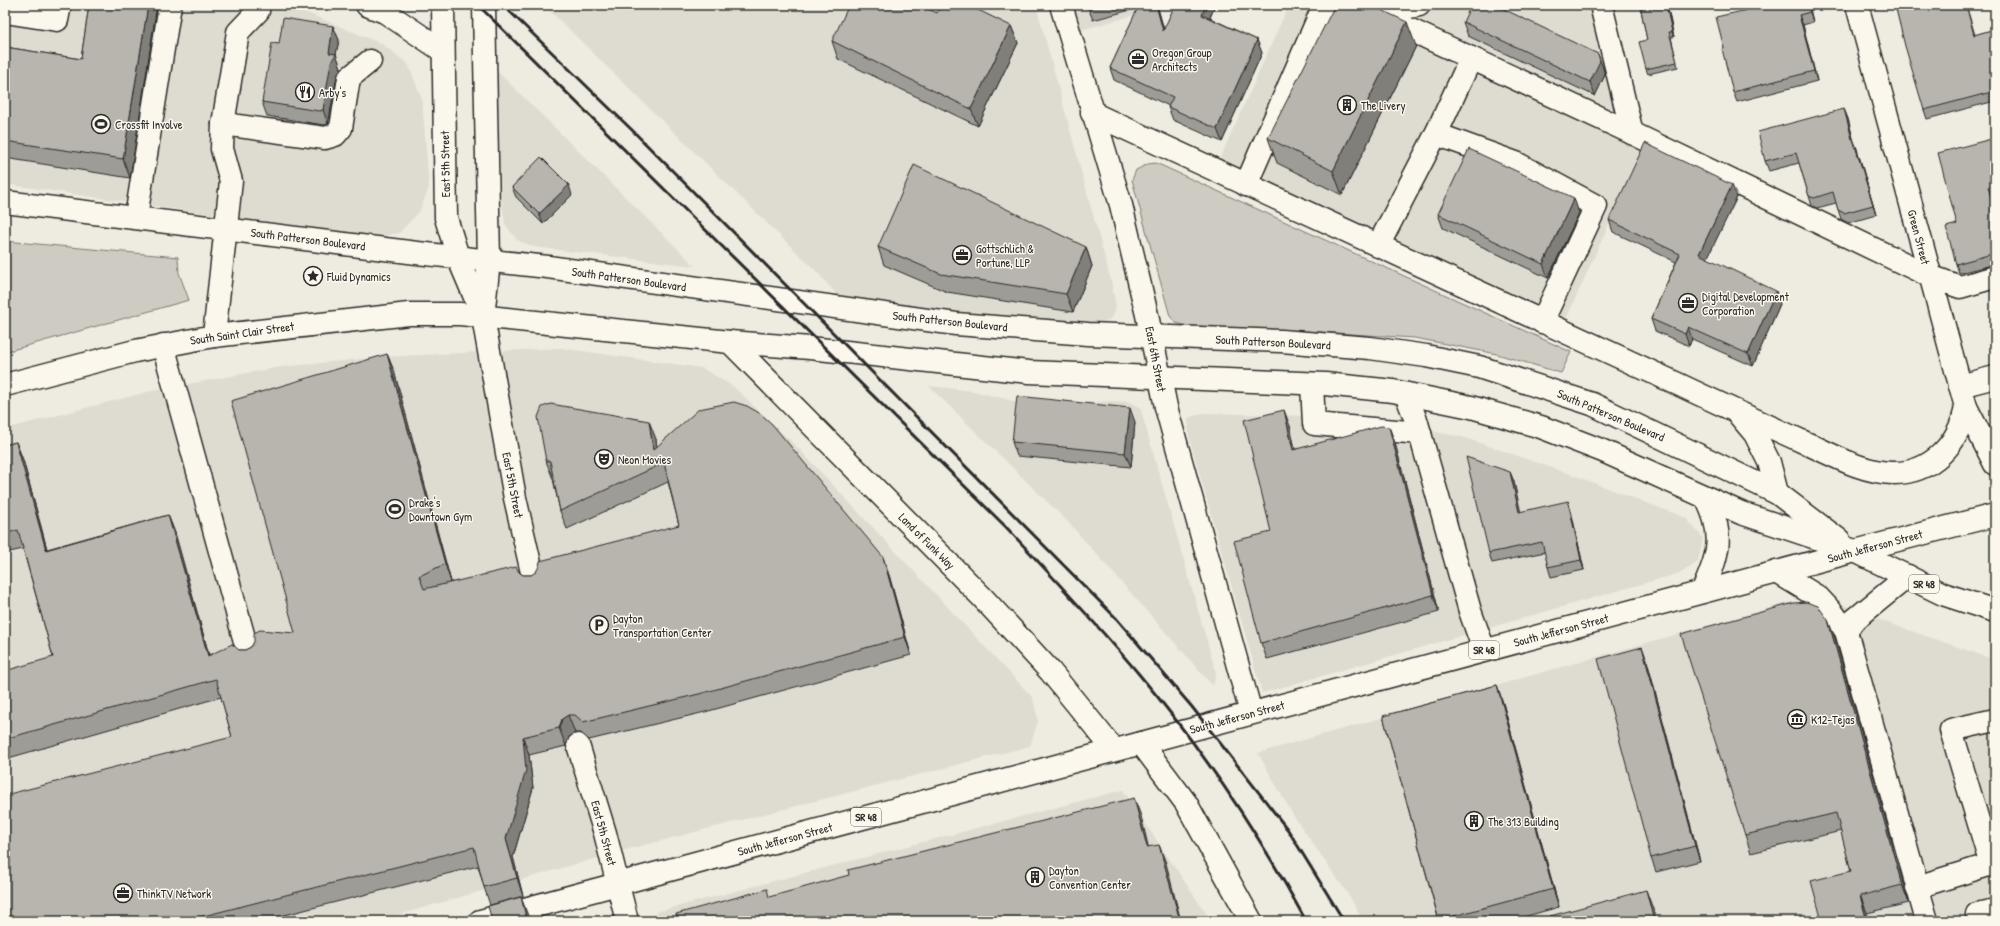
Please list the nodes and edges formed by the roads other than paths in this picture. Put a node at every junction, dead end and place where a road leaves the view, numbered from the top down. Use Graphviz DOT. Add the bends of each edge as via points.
graph roads {
  1 [pos="60,5"];
  2 [pos="170,5"];
  3 [pos="259,5"];
  4 [pos="367,5"];
  5 [pos="443,5"];
  6 [pos="484,5"];
  7 [pos="1060,5"];
  8 [pos="1324,5"];
  9 [pos="1357,5"];
  10 [pos="1419,5"];
  11 [pos="1601,5"];
  12 [pos="1857,5"];
  13 [pos="5,12"];
  14 [pos="1378,14"];
  15 [pos="444,51"];
  16 [pos="1471,58"];
  17 [pos="370,61"];
  18 [pos="1092,113"];
  19 [pos="223,124"];
  20 [pos="1632,133"];
  21 [pos="1436,134"];
  22 [pos="1246,185"];
  23 [pos="5,202"];
  24 [pos="136,217"];
  25 [pos="227,228"];
  26 [pos="1378,246"];
  27 [pos="458,257"];
  28 [pos="489,261"];
  29 [pos="1930,276"];
  30 [pos="1995,277"];
  31 [pos="483,317"];
  32 [pos="1542,322"];
  33 [pos="1151,335"];
  34 [pos="214,336"];
  35 [pos="730,342"];
  36 [pos="163,345"];
  37 [pos="1995,377"];
  38 [pos="1159,378"];
  39 [pos="1312,384"];
  40 [pos="5,385"];
  41 [pos="1960,386"];
  42 [pos="1406,394"];
  43 [pos="1966,407"];
  44 [pos="1737,412"];
  45 [pos="1420,433"];
  46 [pos="1995,464"];
  47 [pos="1777,493"];
  48 [pos="1706,498"];
  49 [pos="1995,515"];
  50 [pos="1855,551"];
  51 [pos="1777,572"];
  52 [pos="1908,576"];
  53 [pos="534,582"];
  54 [pos="1702,592"];
  55 [pos="1995,611"];
  56 [pos="1846,631"];
  57 [pos="1484,650"];
  58 [pos="249,656"];
  59 [pos="1252,713"];
  60 [pos="1995,720"];
  61 [pos="1141,743"];
  62 [pos="578,745"];
  63 [pos="1114,750"];
  64 [pos="1993,864"];
  65 [pos="617,885"];
  66 [pos="1917,887"];
  67 [pos="1995,910"];
  68 [pos="480,921"];
  69 [pos="627,921"];
  70 [pos="1251,921"];
  71 [pos="1927,921"];
  72 [pos="1978,921"];
  1 -- 13 [label="main road" via="57,20"];
  2 -- 24 [label="main road"];
  3 -- 19 [label="main road" via="258,11 238,32"];
  4 -- 15 [label="main road" via="386,12"];
  5 -- 15 [label="main road, East 5th Street"];
  6 -- 28 [label="main road, East 5th Street"];
  7 -- 18 [label="main road, East 6th Street"];
  8 -- 22 [label="main road"];
  9 -- 14 [label="main road"];
  10 -- 14 [label="main road"];
  11 -- 20 [label="main road"];
  12 -- 29 [label="main road, Green Street"];
  14 -- 16 [label="main road"];
  15 -- 27 [label="main road, East 5th Street" via="446,218"];
  16 -- 20 [label="main road"];
  16 -- 21 [label="main road"];
  17 -- 19 [label="main road" via="349,78 341,128 331,137"];
  18 -- 22 [label="main road"];
  18 -- 33 [label="main road, East 6th Street" via="1120,205"];
  19 -- 25 [label="main road" via="222,149 231,181"];
  20 -- 29 [label="main road"];
  21 -- 26 [label="main road"];
  21 -- 32 [label="main road" via="1516,163 1596,206"];
  22 -- 26 [label="main road"];
  23 -- 24 [label="main road, South Patterson Boulevard"];
  24 -- 25 [label="main road, South Patterson Boulevard"];
  25 -- 27 [label="main road, South Patterson Boulevard"];
  25 -- 34 [label="main road"];
  26 -- 32 [label="main road"];
  27 -- 28 [label="main road, South Patterson Boulevard"];
  27 -- 31 [label="main road, East 5th Street"];
  28 -- 31 [label="main road, East 5th Street"];
  28 -- 33 [label="main road, South Patterson Boulevard" via="556,268 956,324 1088,334"];
  29 -- 30 [label="main road" via="1960,287"];
  29 -- 41 [label="main road, Green Street"];
  31 -- 34 [label="main road, South Saint Clair Street" via="460,314 409,314"];
  31 -- 35 [label="main road, South Patterson Boulevard"];
  31 -- 53 [label="main road, East 5th Street" via="515,498"];
  32 -- 44 [label="main road"];
  33 -- 38 [label="main road, East 6th Street"];
  33 -- 47 [label="main road, South Patterson Boulevard" via="1370,348 1479,367 1592,404"];
  34 -- 36 [label="main road, South Saint Clair Street"];
  35 -- 38 [label="main road, South Patterson Boulevard" via="810,348 1029,372"];
  35 -- 63 [label="main road, Land of Funk Way" via="982,597 1050,671"];
  36 -- 40 [label="main road, South Saint Clair Street"];
  36 -- 58 [label="main road"];
  37 -- 41 [label="main road"];
  38 -- 39 [label="main road, South Patterson Boulevard"];
  38 -- 59 [label="main road, East 6th Street"];
  39 -- 42 [label="main road, South Patterson Boulevard"];
  39 -- 45 [label="main road" via="1314,424"];
  41 -- 43 [label="main road, Green Street"];
  42 -- 45 [label="main road"];
  42 -- 48 [label="main road, South Patterson Boulevard" via="1470,407 1541,428 1603,451"];
  43 -- 44 [label="main road" via="1956,438 1940,457 1921,468 1894,474 1869,471"];
  43 -- 46 [label="main road, Green Street"];
  44 -- 47 [label="main road" via="1755,434 1769,462"];
  45 -- 57 [label="main road" via="1470,611"];
  47 -- 50 [label="main road, South Patterson Boulevard"];
  48 -- 50 [label="main road, South Patterson Boulevard" via="1741,514"];
  48 -- 54 [label="main road" via="1714,516 1718,537 1717,555"];
  49 -- 50 [label="main road, South Jefferson Street"];
  50 -- 51 [label="main road, South Jefferson Street / SR 48"];
  50 -- 52 [label="main road, South Patterson Boulevard / SR 48"];
  51 -- 54 [label="main road, South Jefferson Street / SR 48"];
  51 -- 56 [label="main road" via="1818,597"];
  52 -- 55 [label="main road, South Patterson Boulevard / SR 48" via="1943,594"];
  52 -- 56 [label="main road" via="1853,621"];
  54 -- 57 [label="main road, South Jefferson Street / SR 48"];
  56 -- 66 [label="main road"];
  57 -- 59 [label="main road, South Jefferson Street / SR 48"];
  59 -- 61 [label="main road, South Jefferson Street / SR 48"];
  60 -- 64 [label="main road" via="1950,730"];
  61 -- 63 [label="main road, South Jefferson Street / SR 48"];
  61 -- 70 [label="main road" via="1186,803"];
  62 -- 65 [label="main road, East 5th Street" via="605,833"];
  63 -- 65 [label="main road, South Jefferson Street / SR 48"];
  64 -- 66 [label="main road"];
  65 -- 68 [label="main road, South Jefferson Street / SR 48"];
  65 -- 69 [label="main road, East 5th Street"];
  66 -- 71 [label="main road"];
  67 -- 72 [label="main road" via="1977,914"];
}
